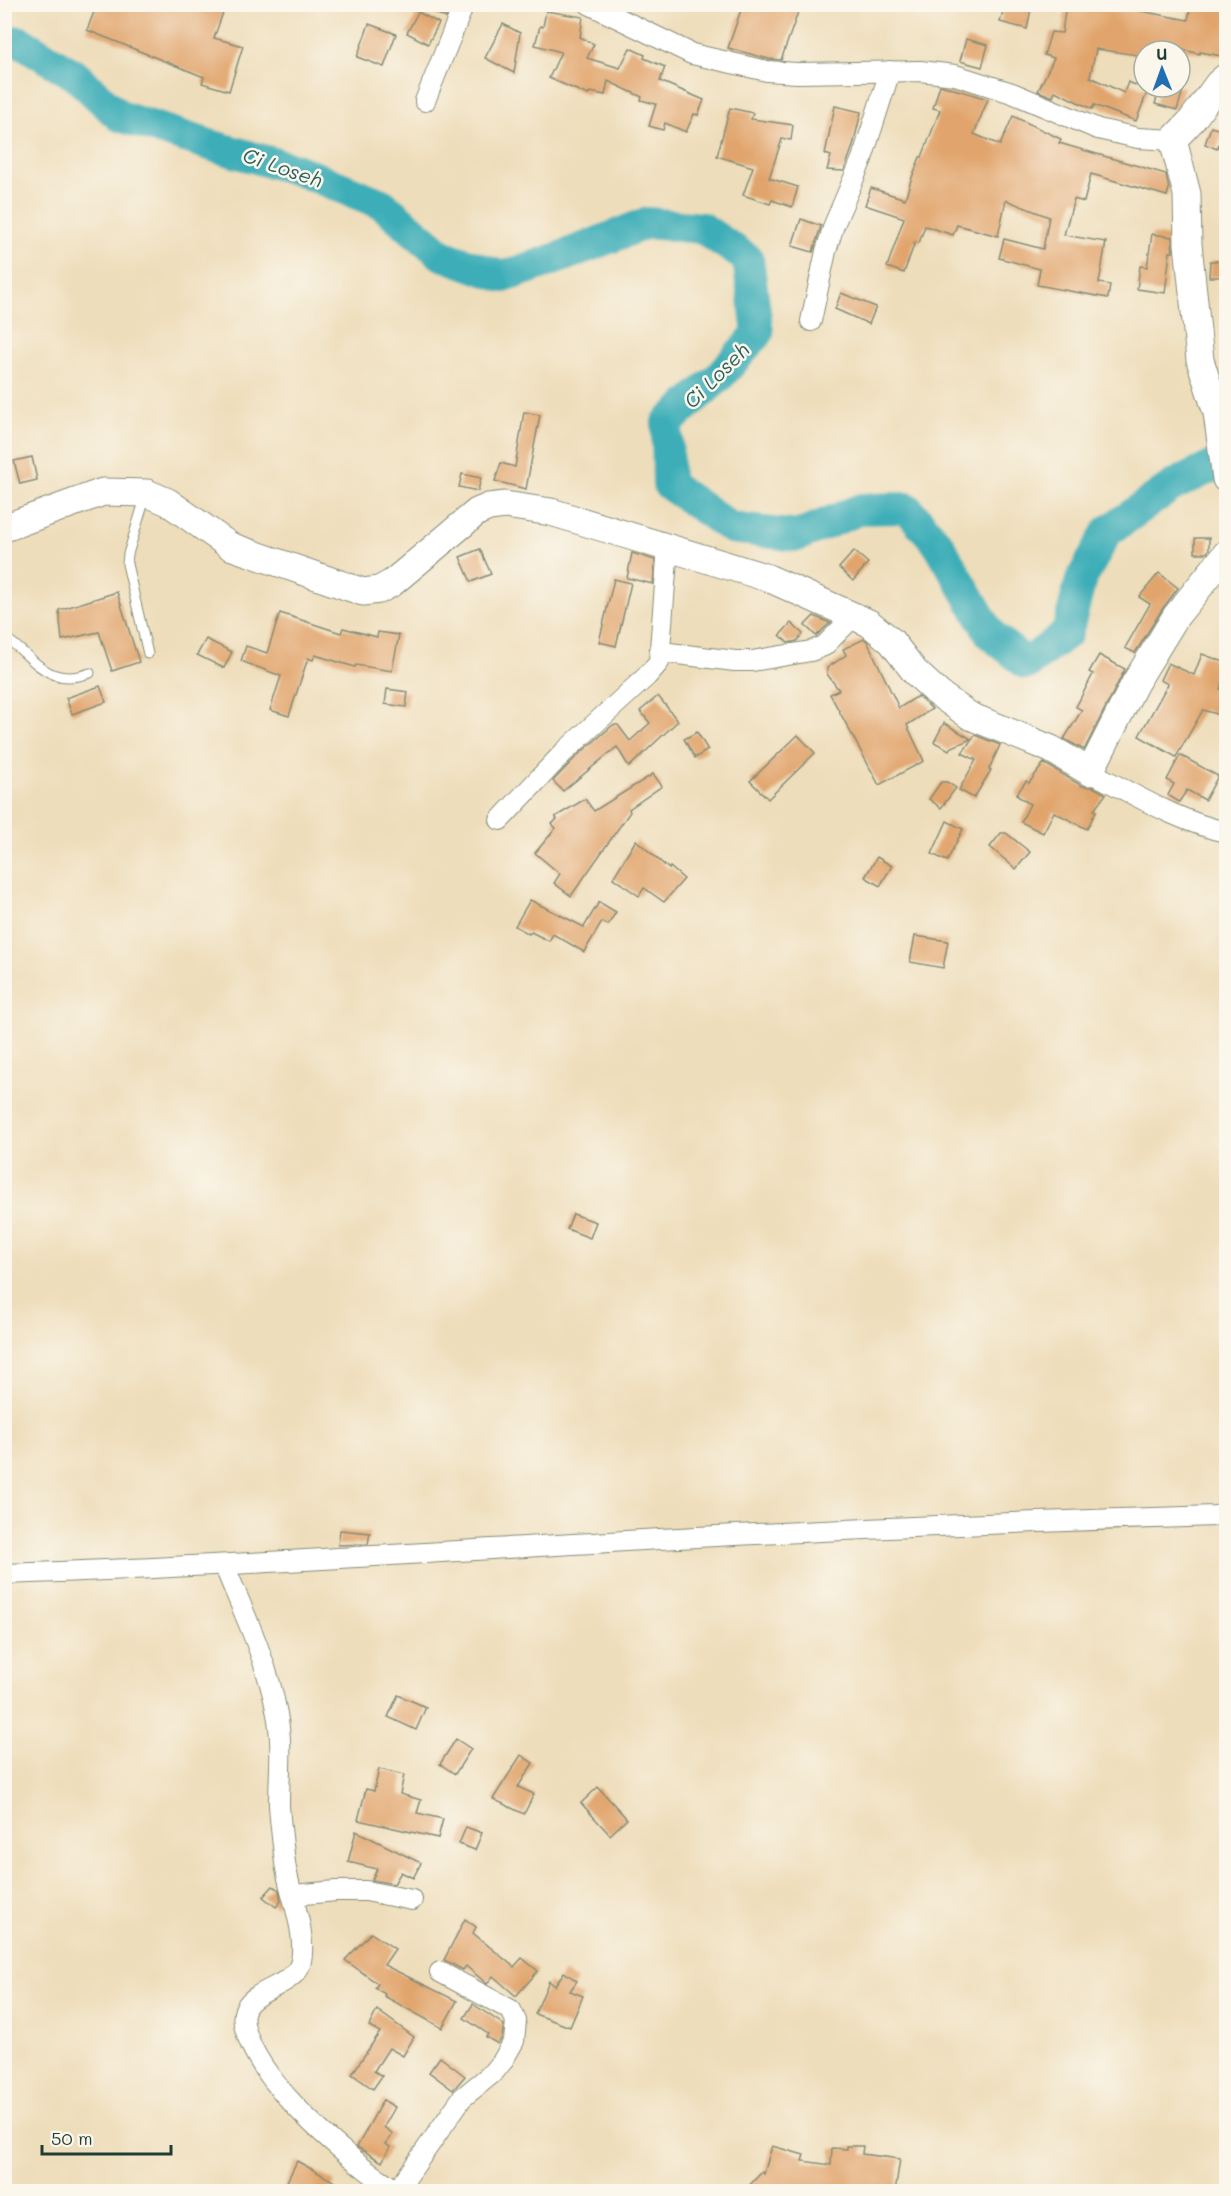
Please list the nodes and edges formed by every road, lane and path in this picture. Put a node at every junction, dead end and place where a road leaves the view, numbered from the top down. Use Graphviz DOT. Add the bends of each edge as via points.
graph roads {
  1 [pos="464,4"];
  2 [pos="589,4"];
  3 [pos="890,70"];
  4 [pos="1227,77"];
  5 [pos="425,101"];
  6 [pos="1173,140"];
  7 [pos="811,321"];
  8 [pos="1226,474"];
  9 [pos="147,493"];
  10 [pos="4,528"];
  11 [pos="668,546"];
  12 [pos="1227,554"];
  13 [pos="854,616"];
  14 [pos="4,637"];
  15 [pos="661,652"];
  16 [pos="148,654"];
  17 [pos="90,673"];
  18 [pos="1090,772"];
  19 [pos="500,820"];
  20 [pos="1227,832"];
  21 [pos="1227,1514"];
  22 [pos="224,1564"];
  23 [pos="4,1574"];
  24 [pos="294,1896"];
  25 [pos="412,1900"];
  26 [pos="440,1972"];
  27 [pos="397,2191"];
  1 -- 5 [label="street"];
  2 -- 3 [label="street" via="692,54 767,71"];
  3 -- 6 [label="street" via="954,75 1012,93 1098,129 1138,138"];
  3 -- 7 [label="street" via="862,159 834,225"];
  4 -- 6 [label="street"];
  6 -- 8 [label="street" via="1187,194 1200,360 1217,414"];
  9 -- 10 [label="street" via="103,492"];
  9 -- 11 [label="street" via="168,502 230,546 363,592 392,583 477,512 489,507 505,505 551,512"];
  9 -- 16 [label="lane" via="128,564"];
  11 -- 13 [label="street" via="768,578"];
  11 -- 15 [label="street"];
  12 -- 18 [label="street" via="1176,616 1135,683"];
  13 -- 15 [label="street" via="824,646 811,651 752,661"];
  13 -- 18 [label="street" via="891,641 915,672 970,716 1051,749"];
  14 -- 17 [label="lane" via="56,677 76,678"];
  15 -- 19 [label="street" via="654,669 564,752"];
  18 -- 20 [label="street" via="1210,829"];
  21 -- 22 [label="street"];
  22 -- 23 [label="street"];
  22 -- 24 [label="street" via="250,1628 277,1713 280,1815"];
  24 -- 25 [label="street" via="366,1891"];
  24 -- 27 [label="street" via="299,1918 298,1970 254,1997 243,2016 244,2025 257,2055 301,2114"];
  26 -- 27 [label="street" via="511,2010 516,2021 514,2041 494,2072 462,2098"];
}
